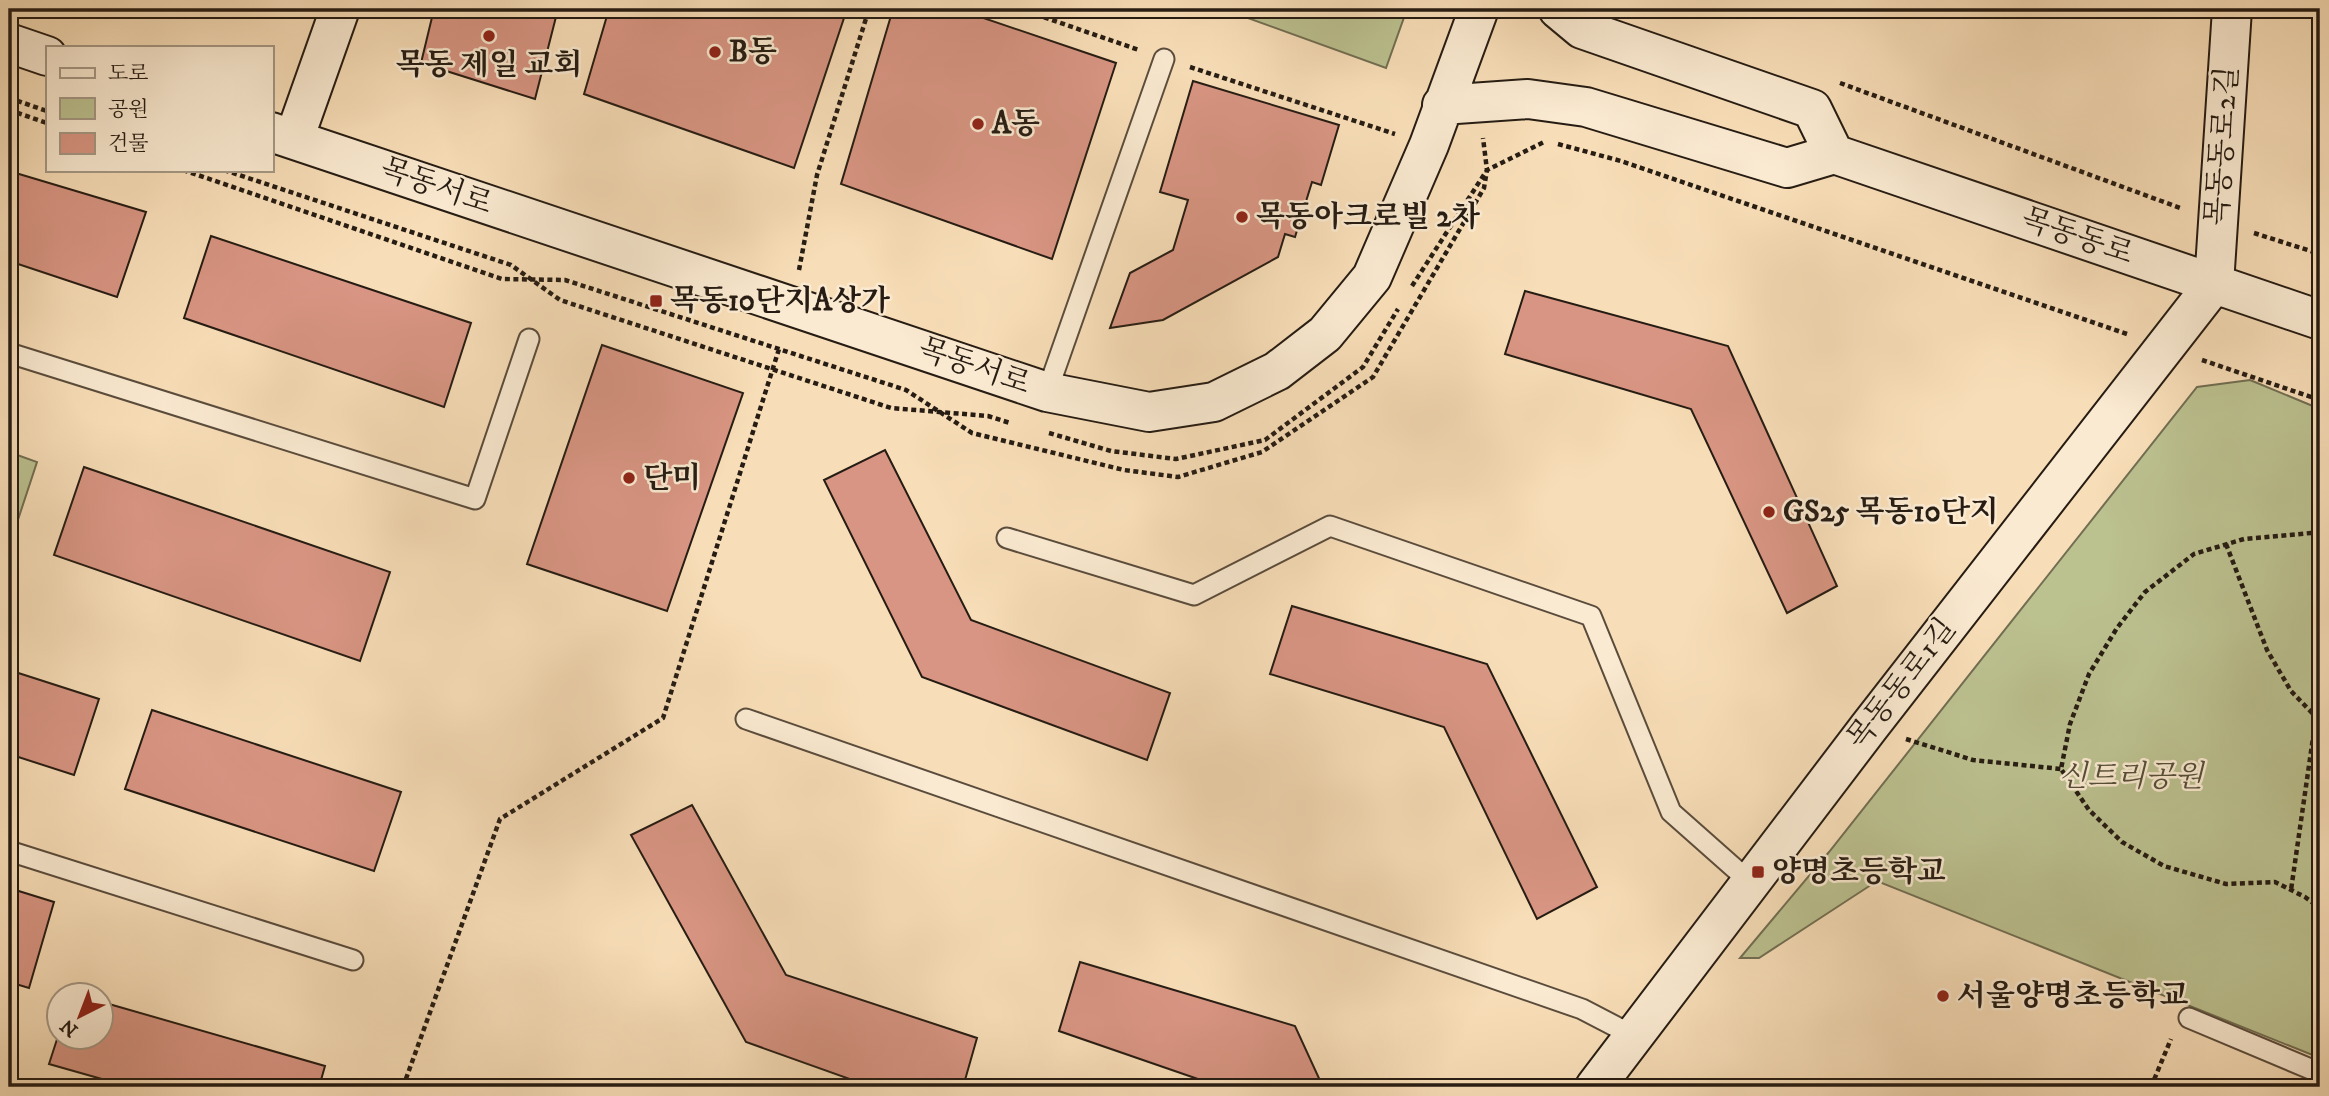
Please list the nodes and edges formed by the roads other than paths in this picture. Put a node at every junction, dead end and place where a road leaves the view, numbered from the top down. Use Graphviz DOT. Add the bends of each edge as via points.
graph roads {
  1 [pos="340,9"];
  2 [pos="1479,9"];
  3 [pos="1558,9"];
  4 [pos="2232,9"];
  5 [pos="9,43"];
  6 [pos="46,56"];
  7 [pos="1164,59"];
  8 [pos="1443,105"];
  9 [pos="283,135"];
  10 [pos="1834,154"];
  11 [pos="2214,284"];
  12 [pos="2320,320"];
  13 [pos="529,339"];
  14 [pos="9,353"];
  15 [pos="1046,392"];
  16 [pos="1007,538"];
  17 [pos="746,719"];
  18 [pos="9,851"];
  19 [pos="1750,882"];
  20 [pos="353,960"];
  21 [pos="2189,1018"];
  22 [pos="1634,1036"];
  23 [pos="2320,1073"];
  24 [pos="1595,1087"];
  1 -- 9 [label="main road"];
  2 -- 8 [label="main road, 목동서로"];
  3 -- 10 [label="main road" via="1582,29 1812,109"];
  4 -- 11 [label="main road, 목동동로2길"];
  5 -- 6 [label="main road"];
  7 -- 15 [label="lane"];
  8 -- 10 [label="main road" via="1528,99 1586,107 1787,169"];
  8 -- 15 [label="main road, 목동서로" via="1371,277 1325,334 1277,371 1214,402 1149,412"];
  9 -- 15 [label="main road, 목동서로"];
  10 -- 11 [label="main road, 목동동로"];
  11 -- 12 [label="main road, 목동동로"];
  11 -- 19 [label="main road, 목동동로1길"];
  13 -- 14 [label="lane" via="475,499"];
  16 -- 19 [label="lane" via="1194,595 1330,526 1591,616 1671,812"];
  17 -- 22 [label="lane" via="1581,1009"];
  18 -- 20 [label="lane"];
  19 -- 22 [label="main road, 목동동로1길"];
  21 -- 23 [label="lane"];
  22 -- 24 [label="main road, 목동동로1길"];
}
